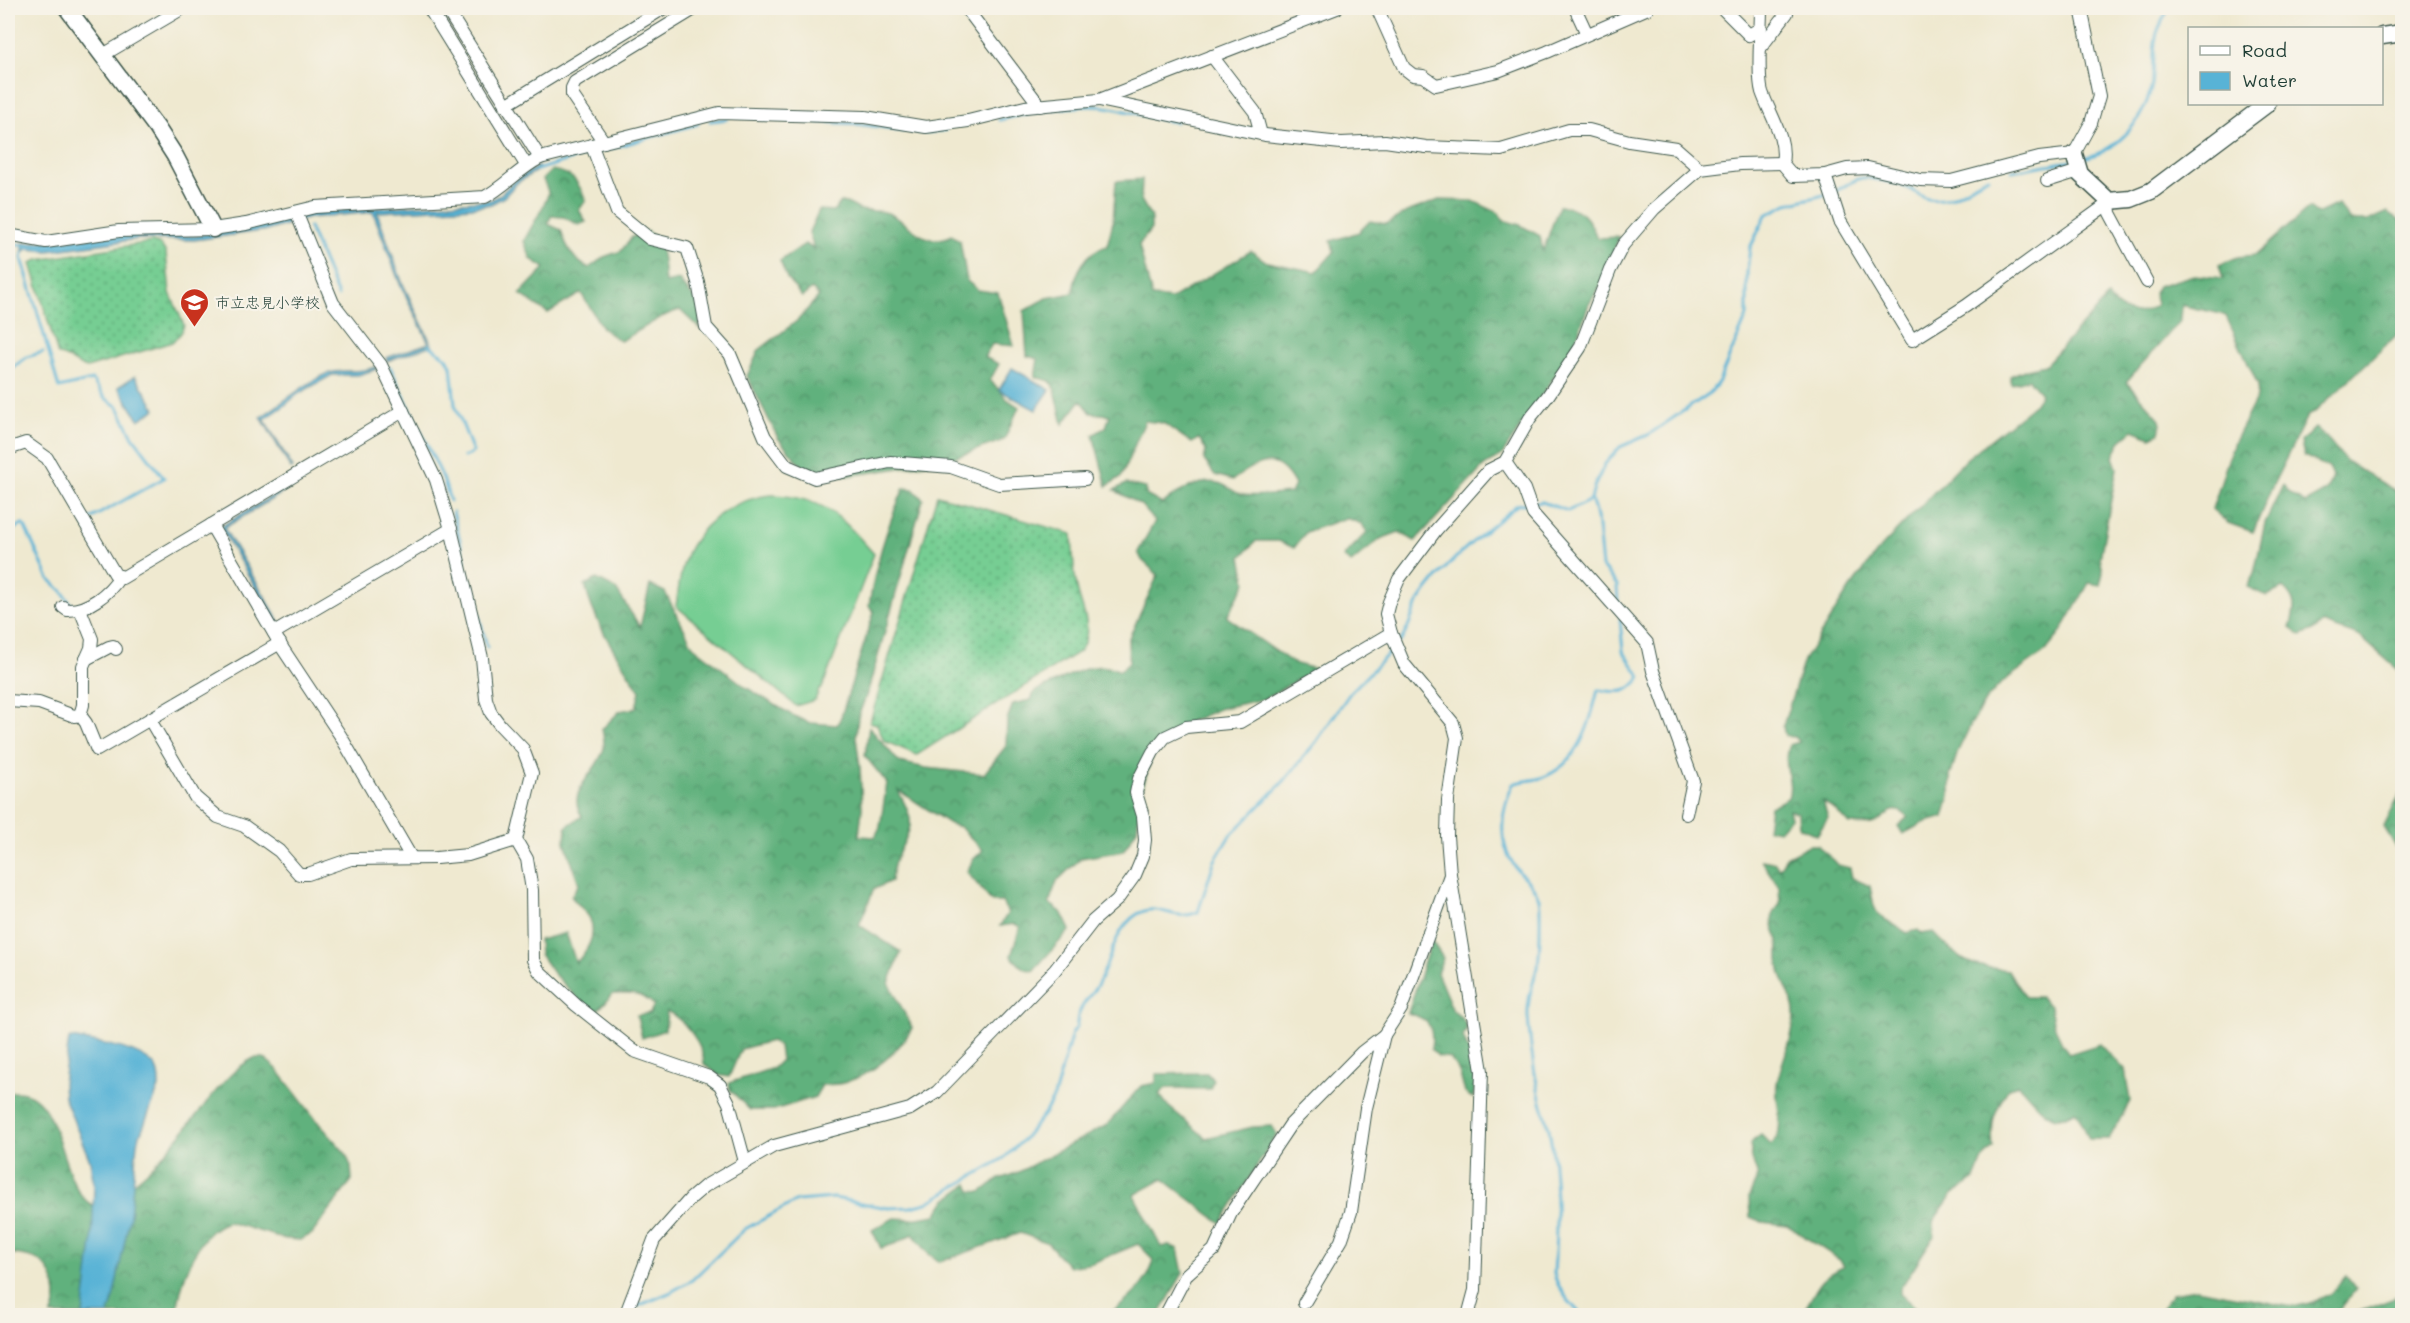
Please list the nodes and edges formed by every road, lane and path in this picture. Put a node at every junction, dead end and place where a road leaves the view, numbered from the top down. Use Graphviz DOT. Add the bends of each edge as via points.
graph roads {
  1 [pos="67,8"];
  2 [pos="183,8"];
  3 [pos="429,8"];
  4 [pos="446,8"];
  5 [pos="664,8"];
  6 [pos="696,8"];
  7 [pos="966,8"];
  8 [pos="1337,8"];
  9 [pos="1377,8"];
  10 [pos="1575,8"];
  11 [pos="1648,8"];
  12 [pos="1722,8"];
  13 [pos="1761,8"];
  14 [pos="2081,8"];
  15 [pos="1786,13"];
  16 [pos="1761,27"];
  17 [pos="2403,33"];
  18 [pos="1587,34"];
  19 [pos="2383,36"];
  20 [pos="1761,47"];
  21 [pos="103,55"];
  22 [pos="1212,56"];
  23 [pos="1098,100"];
  24 [pos="506,105"];
  25 [pos="2266,105"];
  26 [pos="1040,106"];
  27 [pos="1261,134"];
  28 [pos="598,144"];
  29 [pos="2074,154"];
  30 [pos="540,158"];
  31 [pos="1782,163"];
  32 [pos="526,165"];
  33 [pos="1700,169"];
  34 [pos="2079,171"];
  35 [pos="1825,175"];
  36 [pos="2047,181"];
  37 [pos="2109,202"];
  38 [pos="296,212"];
  39 [pos="213,229"];
  40 [pos="8,235"];
  41 [pos="2147,282"];
  42 [pos="403,411"];
  43 [pos="8,449"];
  44 [pos="1505,462"];
  45 [pos="1085,480"];
  46 [pos="211,525"];
  47 [pos="451,529"];
  48 [pos="120,576"];
  49 [pos="63,607"];
  50 [pos="80,609"];
  51 [pos="1391,633"];
  52 [pos="277,638"];
  53 [pos="116,649"];
  54 [pos="86,659"];
  55 [pos="8,701"];
  56 [pos="80,715"];
  57 [pos="150,720"];
  58 [pos="1686,814"];
  59 [pos="516,840"];
  60 [pos="411,857"];
  61 [pos="1450,874"];
  62 [pos="1384,1035"];
  63 [pos="745,1162"];
  64 [pos="1304,1303"];
  65 [pos="625,1316"];
  66 [pos="1165,1316"];
  67 [pos="1468,1316"];
  1 -- 21 [label="street"];
  2 -- 21 [label="street"];
  3 -- 32 [label="street"];
  4 -- 24 [label="street"];
  5 -- 24 [label="street"];
  6 -- 28 [label="street" via="575,82 572,95"];
  7 -- 26 [label="street"];
  8 -- 22 [label="street"];
  9 -- 18 [label="street" via="1404,68 1436,85 1498,71"];
  10 -- 18 [label="street"];
  11 -- 18 [label="street"];
  12 -- 16 [label="street" via="1749,35"];
  13 -- 16 [label="street"];
  14 -- 29 [label="street" via="2099,96 2091,123"];
  15 -- 20 [label="street"];
  16 -- 20 [label="street"];
  17 -- 19 [label="street"];
  20 -- 31 [label="street" via="1761,88 1779,131"];
  21 -- 39 [label="street" via="175,156"];
  22 -- 23 [label="street"];
  22 -- 27 [label="street" via="1255,112"];
  23 -- 26 [label="street"];
  23 -- 27 [label="street"];
  24 -- 30 [label="street"];
  25 -- 37 [label="street" via="2151,191"];
  26 -- 28 [label="street" via="926,127 865,117 719,113"];
  27 -- 33 [label="street" via="1341,143 1385,141 1501,150 1569,130 1589,130 1676,148"];
  28 -- 30 [label="street"];
  28 -- 45 [label="street" via="617,212 650,239 687,248 706,327 730,354 765,437 787,466 815,478 890,462 951,467 999,484"];
  29 -- 34 [label="street"];
  29 -- 35 [label="street" via="2039,158 1951,181 1920,180 1868,168"];
  30 -- 32 [label="street"];
  31 -- 33 [label="street"];
  31 -- 35 [label="street" via="1793,176"];
  32 -- 38 [label="street" via="485,197 336,204"];
  33 -- 44 [label="street" via="1654,209 1623,245 1580,348 1530,418"];
  34 -- 36 [label="street"];
  34 -- 37 [label="street"];
  35 -- 37 [label="street" via="1840,221 1912,340 1966,306"];
  37 -- 41 [label="street" via="2110,213"];
  38 -- 39 [label="street"];
  38 -- 42 [label="street" via="333,303 381,365"];
  39 -- 40 [label="street" via="119,231 46,242"];
  42 -- 46 [label="street"];
  42 -- 47 [label="street" via="436,480"];
  43 -- 48 [label="street" via="26,443 47,458 115,574"];
  44 -- 51 [label="street" via="1489,470 1399,579 1386,614"];
  44 -- 58 [label="street" via="1524,489 1533,514 1647,643 1653,671 1693,781"];
  46 -- 48 [label="street"];
  46 -- 52 [label="street"];
  47 -- 52 [label="street"];
  47 -- 59 [label="street" via="482,658 486,699 491,713 523,749 532,773"];
  48 -- 50 [label="street" via="100,597"];
  49 -- 50 [label="street"];
  50 -- 54 [label="street" via="92,639"];
  51 -- 61 [label="street" via="1404,664 1453,723 1457,738 1448,800"];
  51 -- 63 [label="street" via="1240,722 1186,727 1165,737 1139,779 1136,793 1145,840 1135,875 1118,900 1093,921 1055,970 937,1092 910,1109 774,1146"];
  52 -- 57 [label="street"];
  52 -- 60 [label="street" via="340,735"];
  53 -- 54 [label="street" via="110,646"];
  54 -- 56 [label="street"];
  55 -- 56 [label="street" via="39,703"];
  56 -- 57 [label="street" via="97,750"];
  57 -- 60 [label="street" via="195,797 218,817 244,826 279,851 299,874 351,859"];
  59 -- 60 [label="street" via="468,855"];
  59 -- 63 [label="street" via="527,859 532,890 533,960 539,971 634,1051 709,1077 720,1085 729,1103"];
  61 -- 62 [label="street" via="1401,1010"];
  61 -- 67 [label="street" via="1482,1071 1475,1290"];
  62 -- 64 [label="street" via="1366,1108 1351,1212 1341,1241"];
  62 -- 66 [label="street" via="1290,1125 1231,1213 1214,1250 1187,1274"];
  63 -- 65 [label="street" via="691,1198 654,1240"];
}
